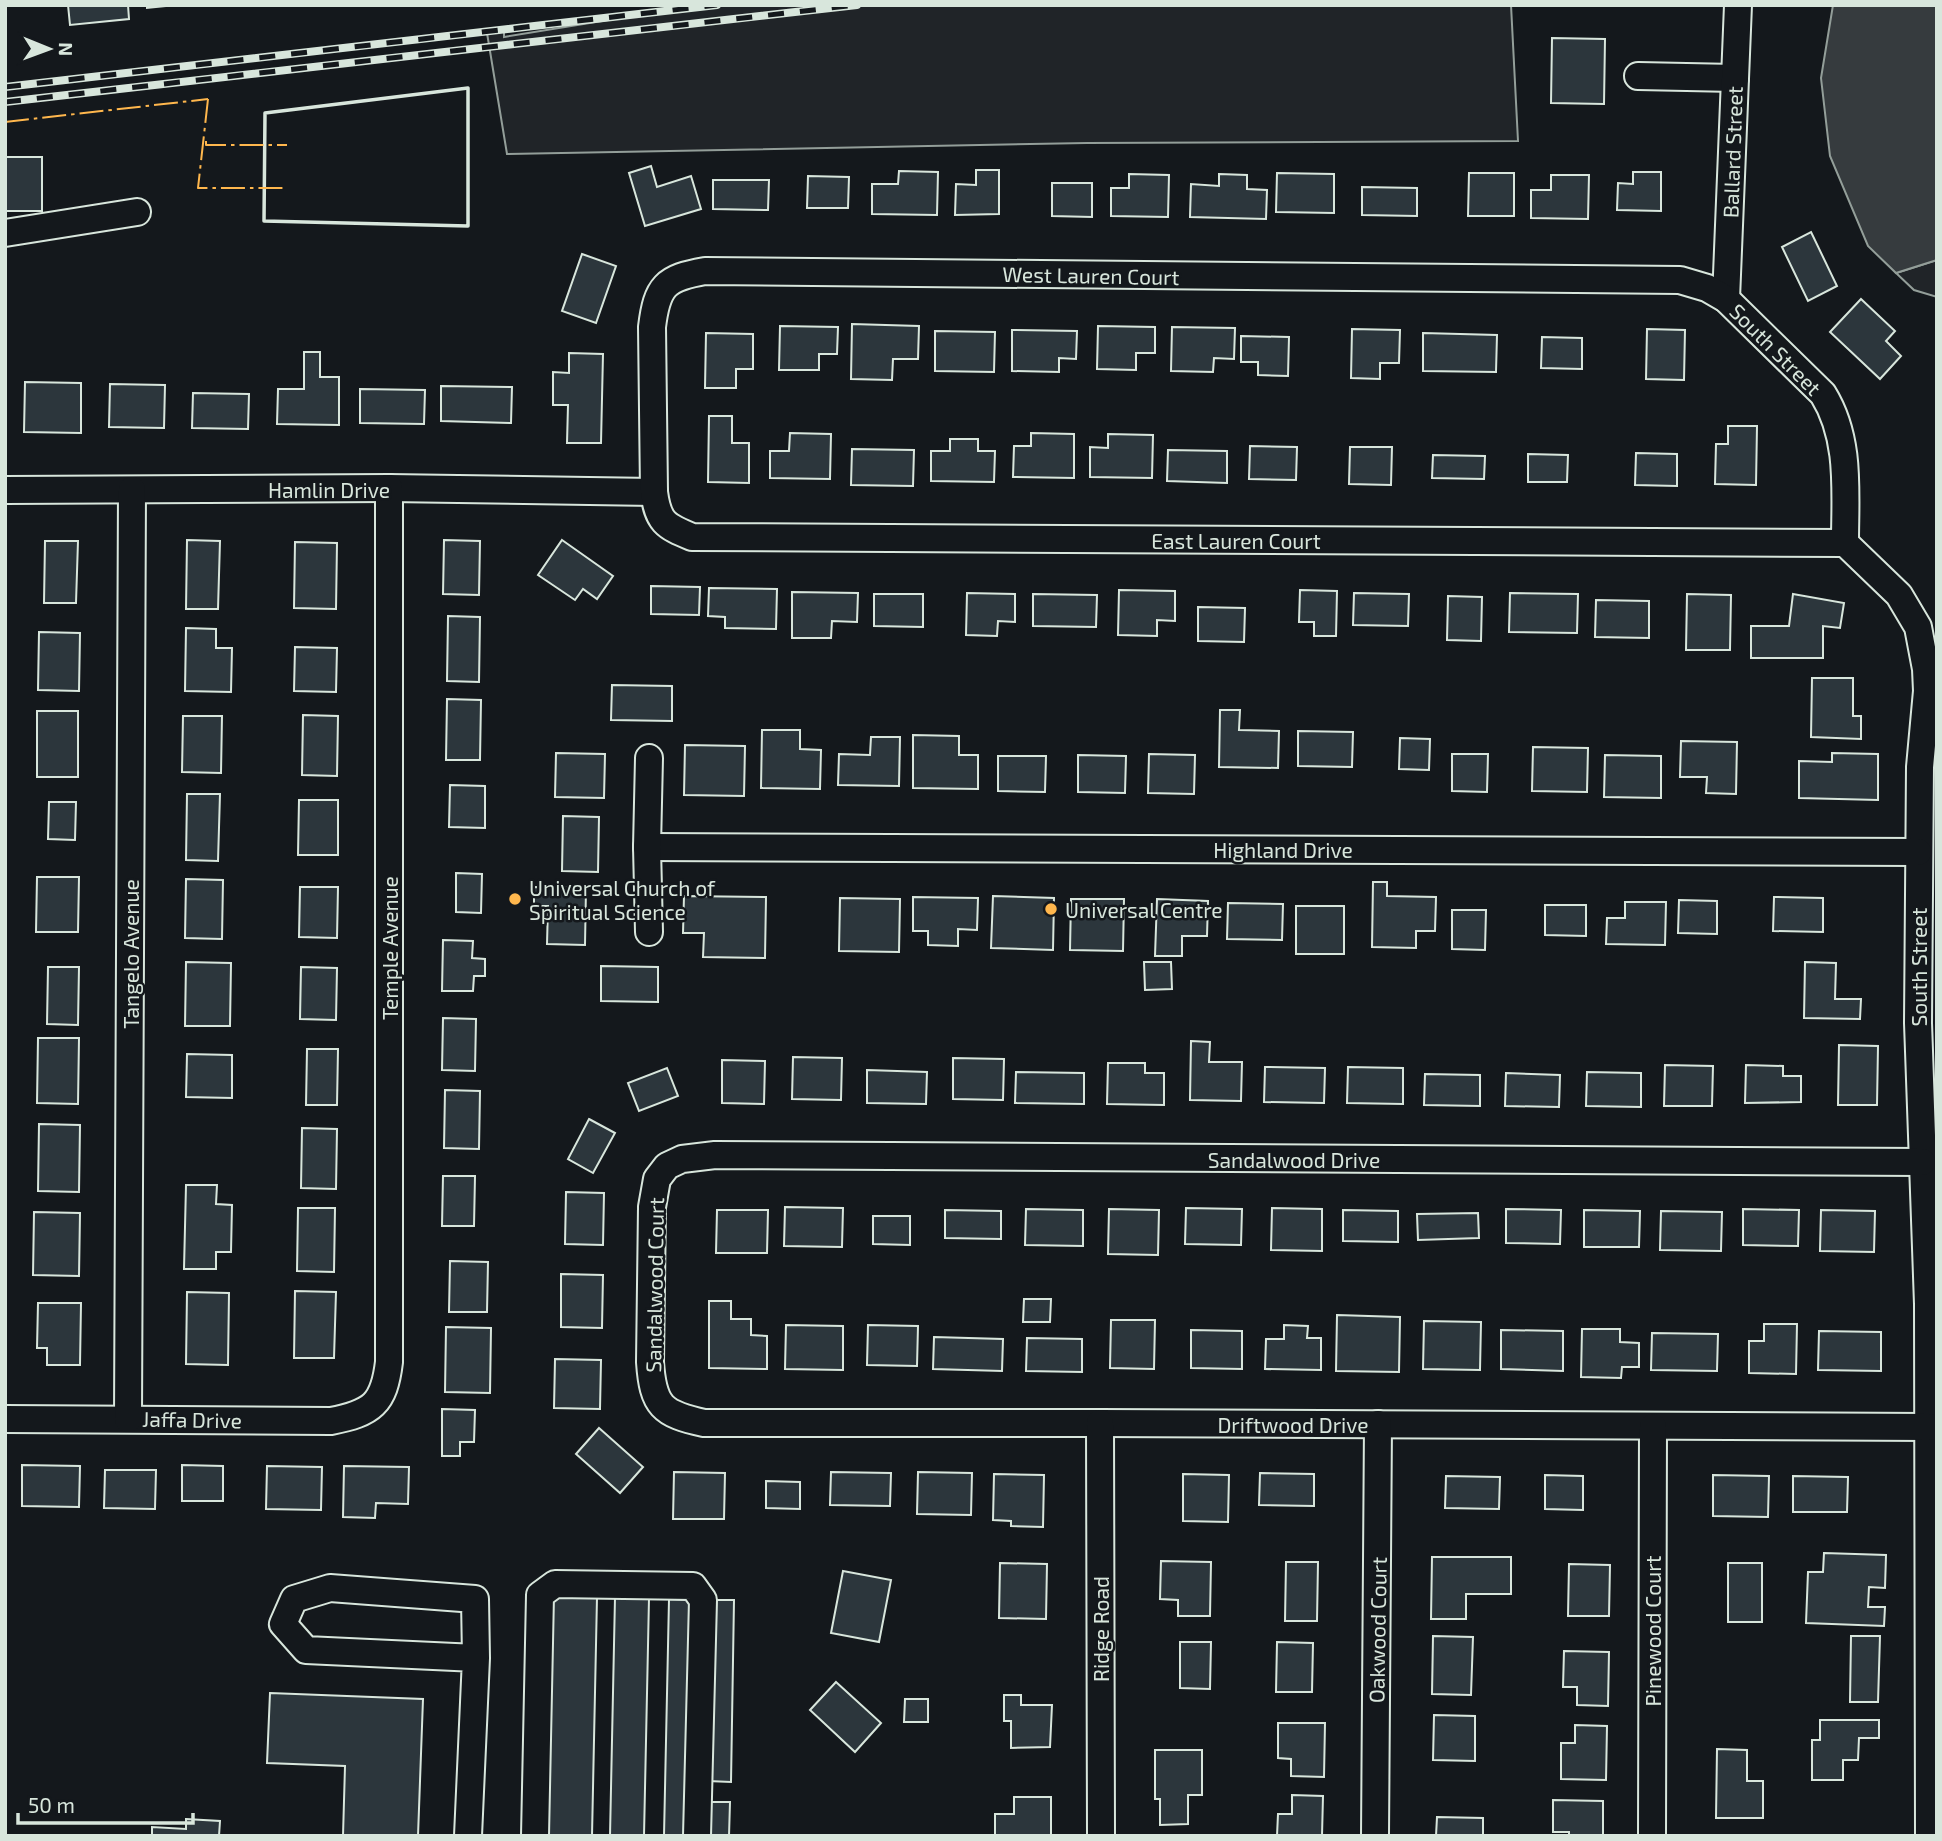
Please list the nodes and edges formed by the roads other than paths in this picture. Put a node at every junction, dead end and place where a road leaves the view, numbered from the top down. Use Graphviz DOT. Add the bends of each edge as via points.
graph roads {
  1 [pos="1738,5"];
  2 [pos="1638,76"];
  3 [pos="1735,78"];
  4 [pos="136,212"];
  5 [pos="5,233"];
  6 [pos="1726,299"];
  7 [pos="389,488"];
  8 [pos="5,489"];
  9 [pos="132,490"];
  10 [pos="653,492"];
  11 [pos="1845,543"];
  12 [pos="649,758"];
  13 [pos="647,846"];
  14 [pos="1918,852"];
  15 [pos="649,932"];
  16 [pos="1922,1163"];
  17 [pos="667,1167"];
  18 [pos="375,1404"];
  19 [pos="660,1406"];
  20 [pos="5,1419"];
  21 [pos="128,1419"];
  22 [pos="1100,1423"];
  23 [pos="1378,1424"];
  24 [pos="1653,1427"];
  25 [pos="1929,1427"];
  26 [pos="476,1658"];
  27 [pos="468,1836"];
  28 [pos="536,1836"];
  29 [pos="697,1836"];
  30 [pos="1101,1836"];
  31 [pos="1375,1836"];
  32 [pos="1652,1836"];
  33 [pos="1929,1836"];
  1 -- 3 [label="street, Ballard Street"];
  2 -- 3 [label="street"];
  3 -- 6 [label="street, Ballard Street"];
  4 -- 5 [label="street"];
  6 -- 10 [label="street, West Lauren Court" via="1680,280 719,271 681,275 664,286 655,303"];
  6 -- 11 [label="street, South Street" via="1822,394 1834,412 1845,470"];
  7 -- 9 [label="street, Hamlin Drive"];
  7 -- 10 [label="street, Hamlin Drive"];
  7 -- 18 [label="street, Temple Avenue" via="389,1362 387,1384"];
  8 -- 9 [label="street, Hamlin Drive"];
  9 -- 21 [label="street, Tangelo Avenue"];
  10 -- 11 [label="street, East Lauren Court" via="657,512 668,527 692,537"];
  11 -- 14 [label="street, South Street" via="1899,596 1918,627 1927,691"];
  12 -- 13 [label="street"];
  13 -- 14 [label="street, Highland Drive"];
  13 -- 15 [label="street"];
  14 -- 16 [label="street, South Street"];
  16 -- 17 [label="street, Sandalwood Drive" via="715,1155 682,1158"];
  16 -- 25 [label="street, South Street"];
  17 -- 19 [label="street, Sandalwood Court" via="657,1179 652,1207 650,1362"];
  18 -- 21 [label="street, Jaffa Drive" via="354,1417 331,1421"];
  19 -- 22 [label="street, Driftwood Drive" via="677,1418 704,1423"];
  20 -- 21 [label="street, Jaffa Drive"];
  22 -- 23 [label="street, Driftwood Drive"];
  22 -- 30 [label="street, Ridge Road"];
  23 -- 24 [label="street, Driftwood Drive"];
  23 -- 31 [label="street, Oakwood Court"];
  24 -- 25 [label="street, Driftwood Drive"];
  24 -- 32 [label="street, Pinewood Court"];
  25 -- 33 [label="street, South Street"];
  26 -- 26 [label="street" via="475,1599 330,1588 294,1600 284,1624 306,1650"];
  26 -- 27 [label="street"];
  28 -- 29 [label="street" via="540,1595 555,1584 693,1586 703,1600"];
}
